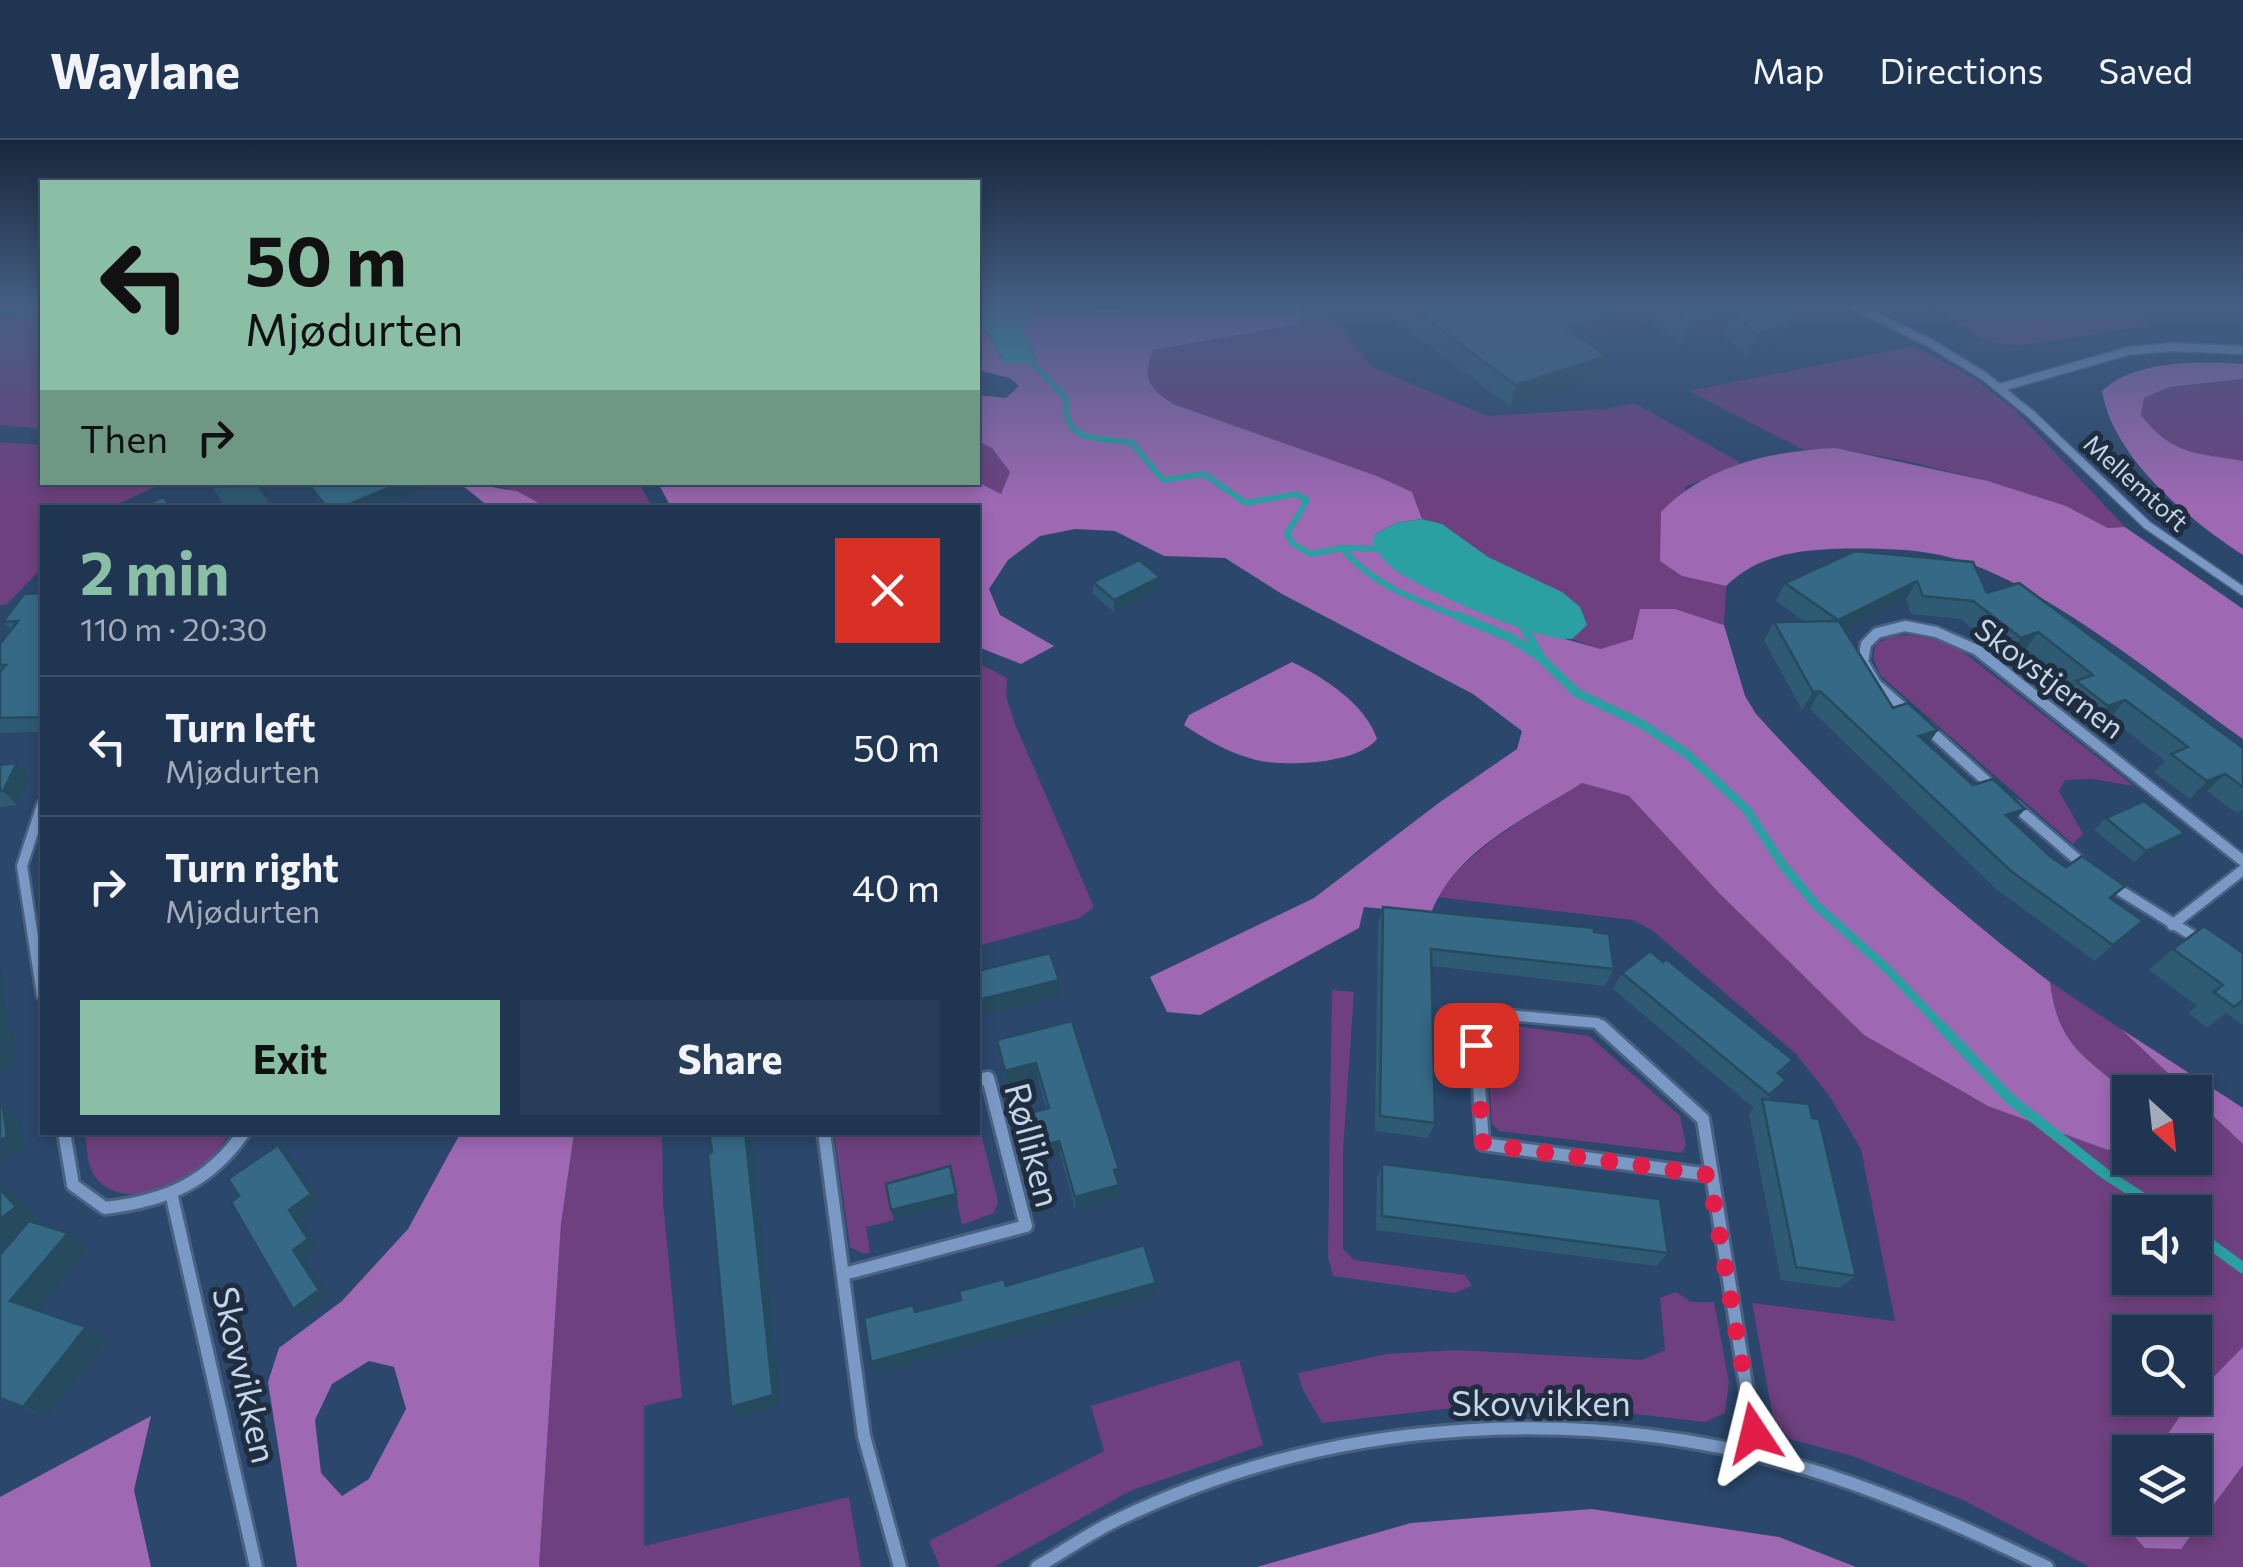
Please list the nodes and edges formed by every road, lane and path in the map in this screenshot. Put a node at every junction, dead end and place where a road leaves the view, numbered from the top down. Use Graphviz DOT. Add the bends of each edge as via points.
graph roads {
  1 [pos="1978,373"];
  2 [pos="2053,373"];
  3 [pos="2000,388"];
  4 [pos="2243,590"];
  5 [pos="40,810"];
  6 [pos="2243,860"];
  7 [pos="2243,870"];
  8 [pos="2172,925"];
  9 [pos="2215,949"];
  10 [pos="40,982"];
  11 [pos="980,1080"];
  12 [pos="64,1135"];
  13 [pos="242,1135"];
  14 [pos="824,1135"];
  15 [pos="1709,1175"];
  16 [pos="172,1197"];
  17 [pos="844,1274"];
  18 [pos="1756,1453"];
  19 [pos="256,1567"];
  20 [pos="900,1567"];
  21 [pos="1037,1567"];
  22 [pos="2047,1567"];
  1 -- 3 [label="street, Mellemtoft"];
  2 -- 3 [label="street"];
  3 -- 4 [label="street, Mellemtoft" via="2121,503"];
  5 -- 10 [label="street" via="22,866"];
  6 -- 8 [label="street, Skovstjernen" via="1976,650 1928,629 1899,626 1864,645 1868,676 2052,839"];
  7 -- 8 [label="street"];
  8 -- 9 [label="street, Skovstjernen"];
  11 -- 17 [label="street, Rølliken" via="988,1078 1026,1226"];
  12 -- 16 [label="street" via="72,1185 105,1208"];
  13 -- 16 [label="street" via="222,1164"];
  14 -- 17 [label="street"];
  15 -- 15 [label="street" via="1483,1144 1474,1012 1597,1023 1704,1119"];
  15 -- 18 [label="street"];
  16 -- 19 [label="street, Skovvikken"];
  17 -- 20 [label="street" via="864,1436"];
  18 -- 21 [label="street, Skovvikken" via="1580,1427 1413,1434 1299,1454 1204,1483 1120,1519"];
  18 -- 22 [label="street, Skovvikken" via="1906,1500"];
}
